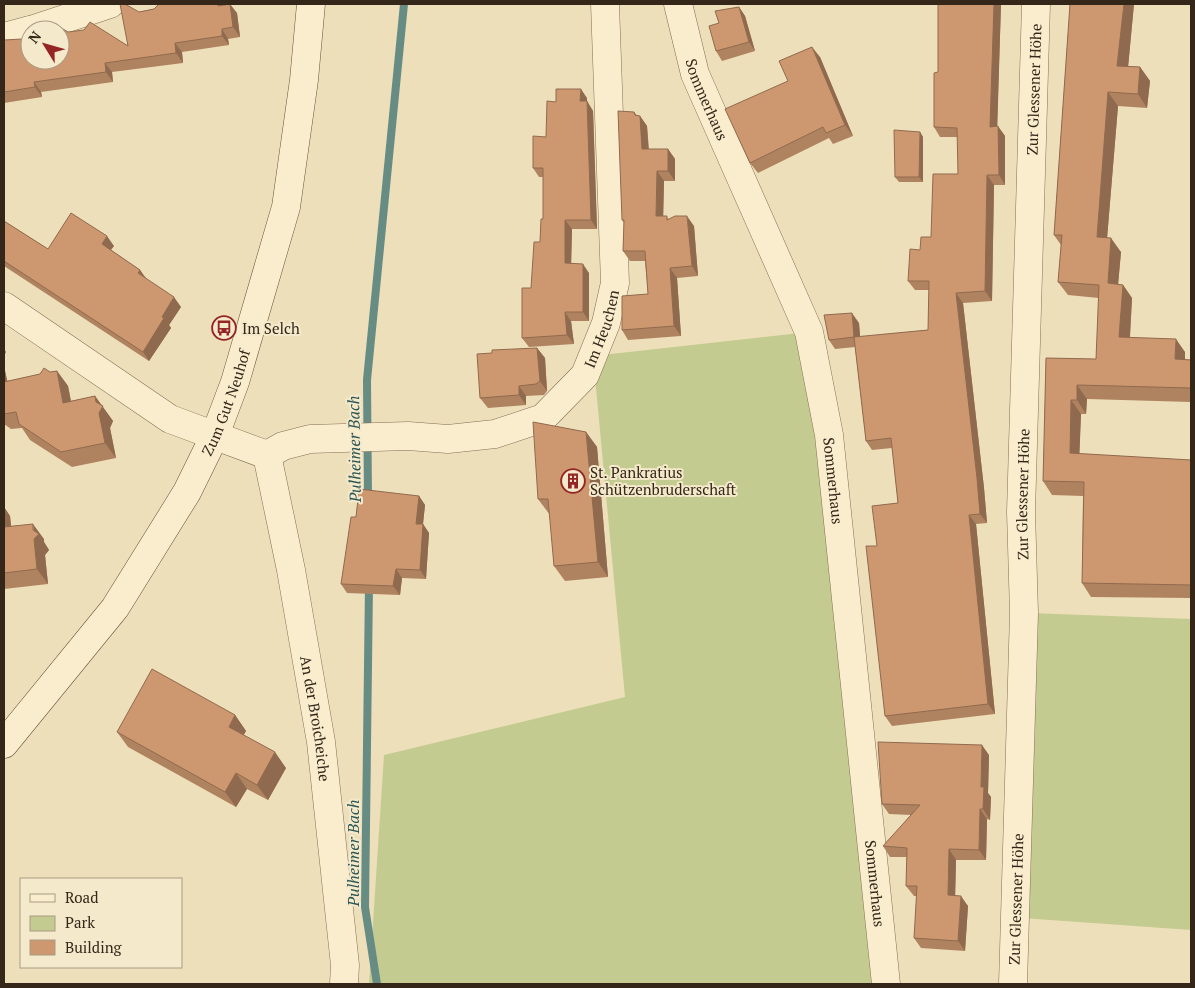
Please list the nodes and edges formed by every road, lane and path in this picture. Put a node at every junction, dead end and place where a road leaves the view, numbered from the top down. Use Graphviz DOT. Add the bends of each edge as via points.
graph roads {
  1 [pos="110,4"];
  2 [pos="311,4"];
  3 [pos="605,4"];
  4 [pos="678,4"];
  5 [pos="1036,4"];
  6 [pos="61,20"];
  7 [pos="20,33"];
  8 [pos="4,37"];
  9 [pos="4,306"];
  10 [pos="215,435"];
  11 [pos="267,455"];
  12 [pos="4,744"];
  13 [pos="344,984"];
  14 [pos="886,984"];
  15 [pos="1013,984"];
  1 -- 6 [label="street"];
  2 -- 10 [label="street, Zum Gut Neuhof" via="286,206 235,382"];
  3 -- 11 [label="street, Im Heuchen" via="615,283 606,323 585,374 543,418 495,434 448,438 310,439 283,446"];
  4 -- 14 [label="street, Sommerhaus" via="695,74 809,332 829,435"];
  5 -- 15 [label="street, Zur Glessener Höhe" via="1021,512 1024,612"];
  7 -- 8 [label="street"];
  9 -- 10 [label="street" via="170,419"];
  10 -- 11 [label="street"];
  10 -- 12 [label="street, Zum Gut Neuhof" via="165,531 115,608"];
  11 -- 13 [label="street, An der Broicheiche" via="321,742 345,964"];
}
